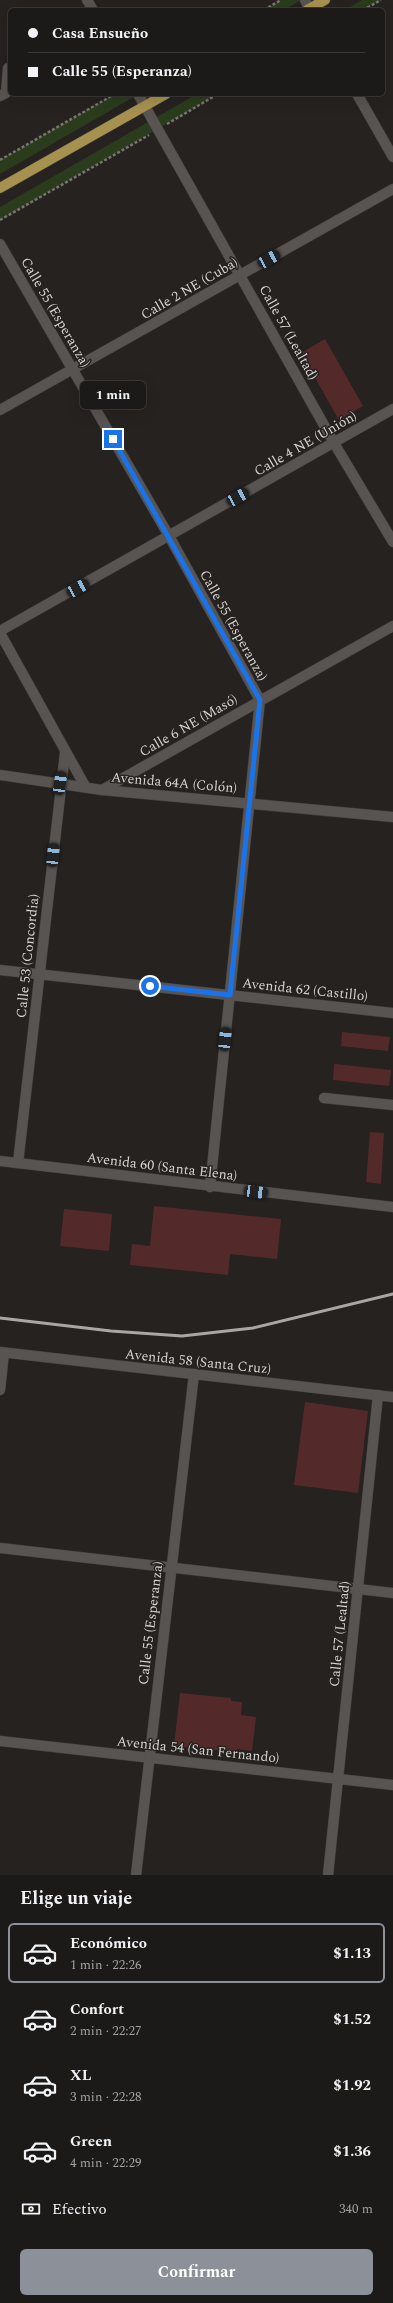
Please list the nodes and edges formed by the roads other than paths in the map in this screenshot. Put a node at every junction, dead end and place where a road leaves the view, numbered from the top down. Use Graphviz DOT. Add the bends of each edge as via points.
graph roads {
  1 [pos="325,0"];
  2 [pos="308,7"];
  3 [pos="8,68"];
  4 [pos="0,96"];
  5 [pos="139,96"];
  6 [pos="163,96"];
  7 [pos="359,96"];
  8 [pos="144,107"];
  9 [pos="393,157"];
  10 [pos="0,188"];
  11 [pos="393,190"];
  12 [pos="0,244"];
  13 [pos="241,274"];
  14 [pos="73,370"];
  15 [pos="393,409"];
  16 [pos="0,410"];
  17 [pos="334,443"];
  18 [pos="169,536"];
  19 [pos="393,542"];
  20 [pos="393,626"];
  21 [pos="0,632"];
  22 [pos="260,700"];
  23 [pos="65,753"];
  24 [pos="0,775"];
  25 [pos="60,783"];
  26 [pos="85,786"];
  27 [pos="102,790"];
  28 [pos="249,802"];
  29 [pos="393,817"];
  30 [pos="0,970"];
  31 [pos="40,974"];
  32 [pos="230,995"];
  33 [pos="393,1013"];
  34 [pos="324,1098"];
  35 [pos="393,1105"];
  36 [pos="0,1161"];
  37 [pos="18,1163"];
  38 [pos="210,1187"];
  39 [pos="393,1207"];
  40 [pos="2,1352"];
  41 [pos="194,1374"];
  42 [pos="0,1390"];
  43 [pos="378,1395"];
  44 [pos="393,1397"];
  45 [pos="0,1548"];
  46 [pos="171,1568"];
  47 [pos="358,1588"];
  48 [pos="393,1592"];
  49 [pos="0,1741"];
  50 [pos="149,1757"];
  51 [pos="338,1779"];
  52 [pos="393,1785"];
  53 [pos="136,1875"];
  54 [pos="328,1875"];
  1 -- 2 [label="main road"];
  3 -- 4 [label="street" via="6,93"];
  5 -- 8 [label="street, Calle 57 (Lealtad)"];
  6 -- 8 [label="main road"];
  7 -- 9 [label="street"];
  8 -- 10 [label="main road"];
  8 -- 13 [label="street, Calle 57 (Lealtad)"];
  11 -- 13 [label="street, Calle 2 NE (Cuba)"];
  12 -- 14 [label="street, Calle 55 (Esperanza)"];
  13 -- 14 [label="street, Calle 2 NE (Cuba)"];
  13 -- 17 [label="street, Calle 57 (Lealtad)"];
  14 -- 16 [label="street, Calle 2 NE (Cuba)"];
  14 -- 18 [label="street, Calle 55 (Esperanza)"];
  15 -- 17 [label="street, Calle 4 NE (Unión)"];
  17 -- 18 [label="street, Calle 4 NE (Unión)"];
  17 -- 19 [label="street, Calle 57 (Lealtad)"];
  18 -- 21 [label="street, Calle 4 NE (Unión)"];
  18 -- 22 [label="street, Calle 55 (Esperanza)"];
  20 -- 22 [label="street, Calle 6 NE (Masó)"];
  21 -- 23 [label="street"];
  22 -- 27 [label="street, Calle 6 NE (Masó)"];
  22 -- 28 [label="street, Calle 55 (Esperanza)"];
  23 -- 25 [label="street, Calle 53 (Concordia)"];
  23 -- 26 [label="street"];
  24 -- 25 [label="street, Avenida 64A (Colón)"];
  25 -- 26 [label="street, Avenida 64A (Colón)"];
  25 -- 31 [label="street, Calle 53 (Concordia)"];
  26 -- 27 [label="street, Avenida 64A (Colón)"];
  27 -- 28 [label="street, Avenida 64A (Colón)"];
  28 -- 29 [label="street, Avenida 64A (Colón)"];
  28 -- 32 [label="street, Calle 55 (Esperanza)"];
  30 -- 31 [label="street, Avenida 62 (Castillo)"];
  31 -- 32 [label="street, Avenida 62 (Castillo)"];
  31 -- 37 [label="street, Calle 53 (Concordia)"];
  32 -- 33 [label="street, Avenida 62 (Castillo)"];
  32 -- 38 [label="street, Calle 55 (Esperanza)"];
  34 -- 35 [label="street"];
  36 -- 37 [label="street, Avenida 60 (Santa Elena)"];
  37 -- 38 [label="street, Avenida 60 (Santa Elena)"];
  38 -- 39 [label="street, Avenida 60 (Santa Elena)"];
  40 -- 41 [label="street, Avenida 58 (Santa Cruz)"];
  40 -- 42 [label="street"];
  41 -- 43 [label="street, Avenida 58 (Santa Cruz)"];
  41 -- 46 [label="street, Calle 55 (Esperanza)"];
  43 -- 44 [label="street, Avenida 58 (Santa Cruz)"];
  43 -- 47 [label="street, Calle 57 (Lealtad)"];
  45 -- 46 [label="street"];
  46 -- 47 [label="street"];
  46 -- 50 [label="street, Calle 55 (Esperanza)"];
  47 -- 48 [label="street"];
  47 -- 51 [label="street, Calle 57 (Lealtad)"];
  49 -- 50 [label="street, Avenida 54 (San Fernando)"];
  50 -- 51 [label="street, Avenida 54 (San Fernando)"];
  50 -- 53 [label="street, Calle 55 (Esperanza)"];
  51 -- 52 [label="street, Avenida 54 (San Fernando)"];
  51 -- 54 [label="street, Calle 57 (Lealtad)"];
}
